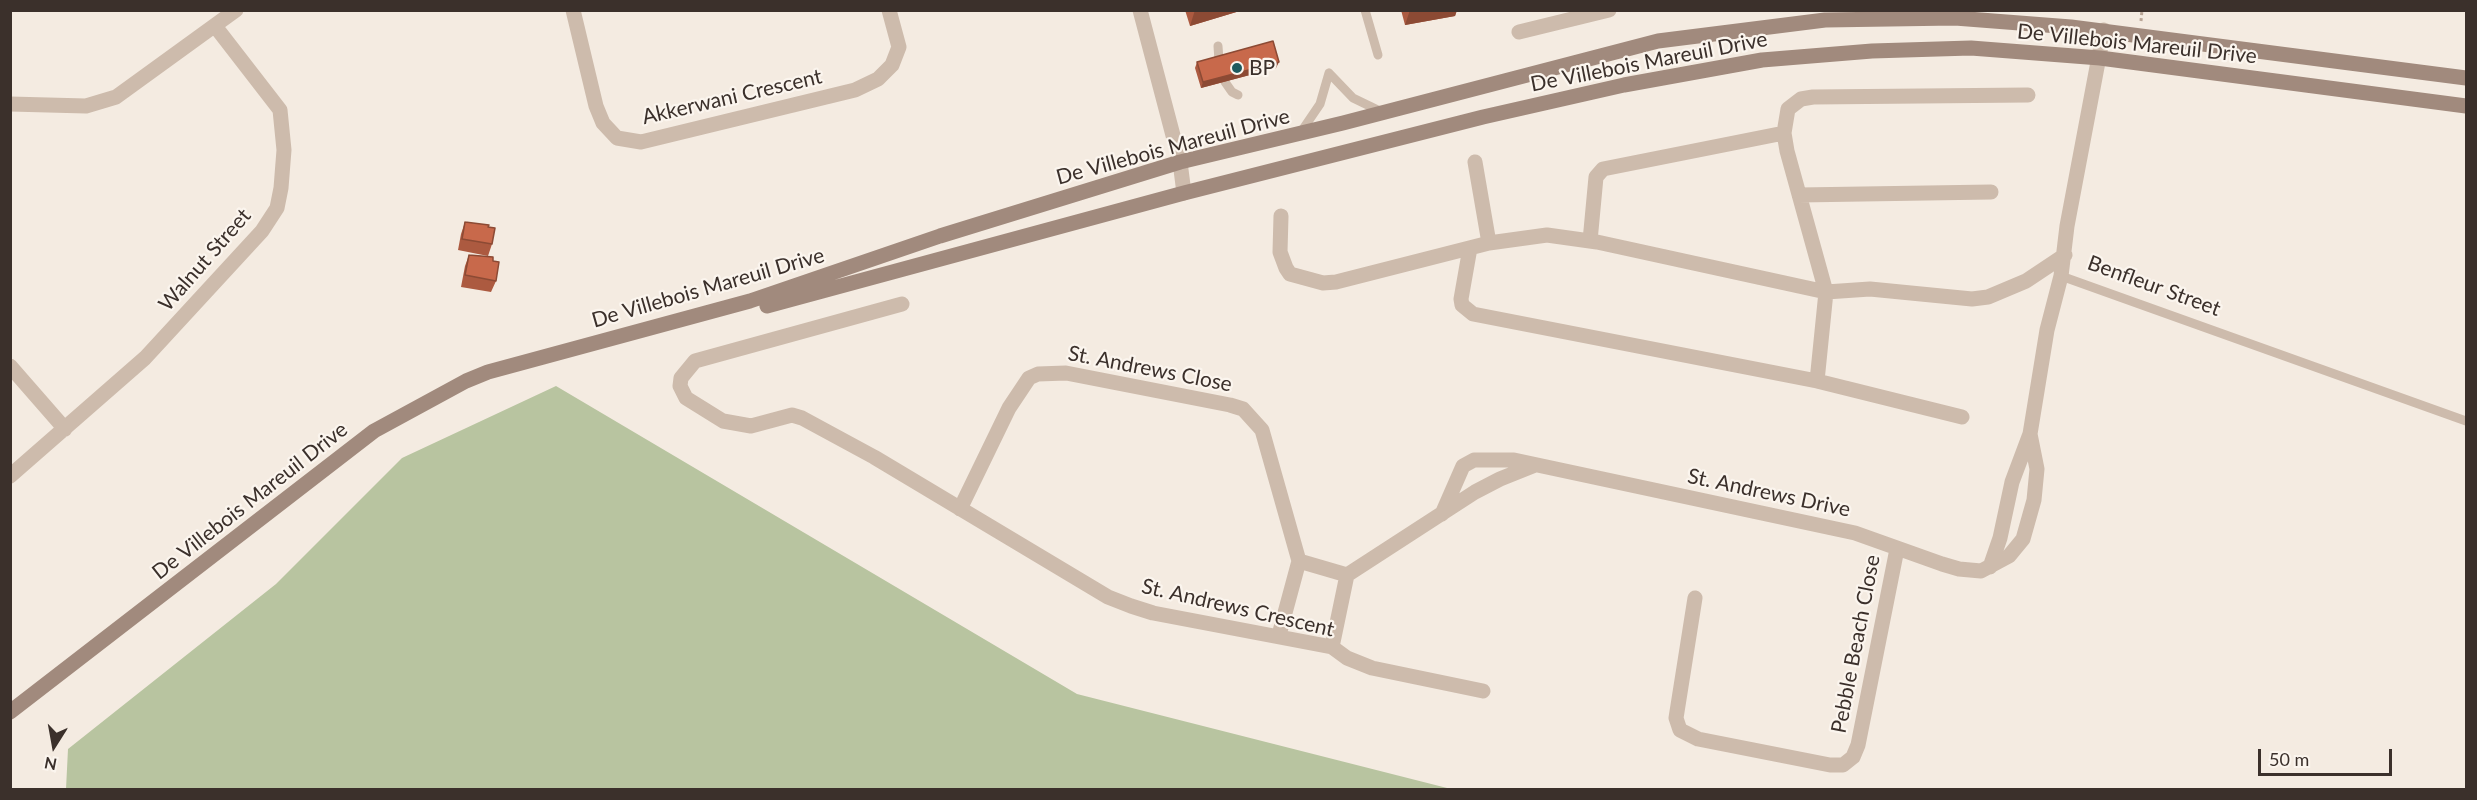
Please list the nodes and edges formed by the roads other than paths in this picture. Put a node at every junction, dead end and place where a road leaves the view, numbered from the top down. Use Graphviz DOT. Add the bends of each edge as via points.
graph roads {
  1 [pos="236,10"];
  2 [pos="573,10"];
  3 [pos="889,10"];
  4 [pos="1140,10"];
  5 [pos="1365,10"];
  6 [pos="1609,10"];
  7 [pos="1569,15"];
  8 [pos="215,26"];
  9 [pos="2104,30"];
  10 [pos="1519,32"];
  11 [pos="1218,46"];
  12 [pos="1378,55"];
  13 [pos="2100,58"];
  14 [pos="1219,61"];
  15 [pos="2466,78"];
  16 [pos="1225,82"];
  17 [pos="1238,95"];
  18 [pos="2028,95"];
  19 [pos="10,104"];
  20 [pos="2466,106"];
  21 [pos="1384,112"];
  22 [pos="1784,133"];
  23 [pos="1300,134"];
  24 [pos="1180,162"];
  25 [pos="1474,162"];
  26 [pos="1991,192"];
  27 [pos="1184,193"];
  28 [pos="1799,195"];
  29 [pos="1281,216"];
  30 [pos="1590,241"];
  31 [pos="1489,243"];
  32 [pos="1470,248"];
  33 [pos="2065,255"];
  34 [pos="2061,276"];
  35 [pos="1826,292"];
  36 [pos="902,304"];
  37 [pos="10,366"];
  38 [pos="1817,381"];
  39 [pos="1962,417"];
  40 [pos="2466,421"];
  41 [pos="65,429"];
  42 [pos="2030,434"];
  43 [pos="1535,465"];
  44 [pos="10,476"];
  45 [pos="960,509"];
  46 [pos="1442,514"];
  47 [pos="1897,549"];
  48 [pos="1299,561"];
  49 [pos="1990,567"];
  50 [pos="1347,575"];
  51 [pos="1695,598"];
  52 [pos="1279,635"];
  53 [pos="1332,647"];
  54 [pos="1483,691"];
  55 [pos="10,712"];
  56 [pos="10,724"];
  1 -- 8 [label="street"];
  2 -- 3 [label="street, Akkerwani Crescent" via="603,123 617,138 640,142 855,90 878,79 892,65 899,46"];
  4 -- 24 [label="street"];
  5 -- 12 [label="lane"];
  6 -- 7 [label="street"];
  7 -- 10 [label="street"];
  8 -- 19 [label="street" via="116,97 87,106"];
  8 -- 41 [label="street, Walnut Street" via="280,110 284,150 277,208 262,231 145,358"];
  9 -- 13 [label="street, Benfleur Street"];
  9 -- 15 [label="main road, De Villebois Mareuil Drive"];
  9 -- 21 [label="main road, De Villebois Mareuil Drive" via="1954,18 1804,22 1658,41"];
  11 -- 14 [label="lane"];
  13 -- 20 [label="main road, De Villebois Mareuil Drive"];
  13 -- 27 [label="main road, De Villebois Mareuil Drive" via="1971,48 1762,60 1526,107"];
  13 -- 33 [label="street, Benfleur Street" via="2067,226"];
  16 -- 17 [label="lane"];
  18 -- 22 [label="street" via="1812,97 1801,99 1788,109"];
  21 -- 23 [label="main road, De Villebois Mareuil Drive"];
  21 -- 23 [label="lane" via="1353,98 1329,73 1320,104"];
  22 -- 28 [label="street"];
  22 -- 30 [label="street" via="1603,169 1596,177"];
  23 -- 24 [label="main road, De Villebois Mareuil Drive"];
  24 -- 27 [label="street"];
  24 -- 55 [label="main road, De Villebois Mareuil Drive" via="940,236 750,301 466,381 374,431"];
  25 -- 31 [label="street"];
  26 -- 28 [label="street"];
  27 -- 56 [label="main road, De Villebois Mareuil Drive" via="508,375 452,397 331,474"];
  28 -- 35 [label="street"];
  29 -- 32 [label="street" via="1280,252 1286,268 1290,274 1323,283"];
  30 -- 31 [label="street" via="1547,235"];
  30 -- 35 [label="street"];
  31 -- 32 [label="street"];
  32 -- 38 [label="street" via="1461,299 1473,314"];
  33 -- 34 [label="street, Benfleur Street"];
  33 -- 35 [label="street" via="2026,281 1988,297 1870,290"];
  34 -- 40 [label="lane, Benfleur Street"];
  34 -- 42 [label="street" via="2047,330"];
  35 -- 38 [label="street"];
  36 -- 45 [label="street, St. Andrews Crescent" via="695,360 681,378 680,386 686,399 723,421 751,426 792,415 802,418"];
  37 -- 41 [label="street"];
  38 -- 39 [label="street"];
  41 -- 44 [label="street, Walnut Street"];
  42 -- 49 [label="street" via="2012,482"];
  42 -- 49 [label="street" via="2037,469 2034,500 2023,539 2009,556"];
  43 -- 46 [label="street" via="1500,479"];
  43 -- 46 [label="street, St. Andrews Drive" via="1505,459 1474,460 1463,466"];
  43 -- 47 [label="street, St. Andrews Drive" via="1855,533"];
  45 -- 48 [label="street, St. Andrews Close" via="1021,388 1038,374 1066,374 1243,409 1262,430"];
  45 -- 52 [label="street, St. Andrews Crescent" via="1108,597 1153,613"];
  46 -- 50 [label="street"];
  47 -- 49 [label="street, St. Andrews Drive" via="1959,569 1981,571"];
  47 -- 51 [label="street, Pebble Beach Close" via="1858,745 1853,757 1843,765 1698,739 1680,730 1676,718"];
  48 -- 50 [label="street"];
  48 -- 52 [label="street"];
  50 -- 53 [label="street"];
  52 -- 53 [label="street, St. Andrews Crescent"];
  53 -- 54 [label="street, St. Andrews Crescent" via="1372,668"];
}
